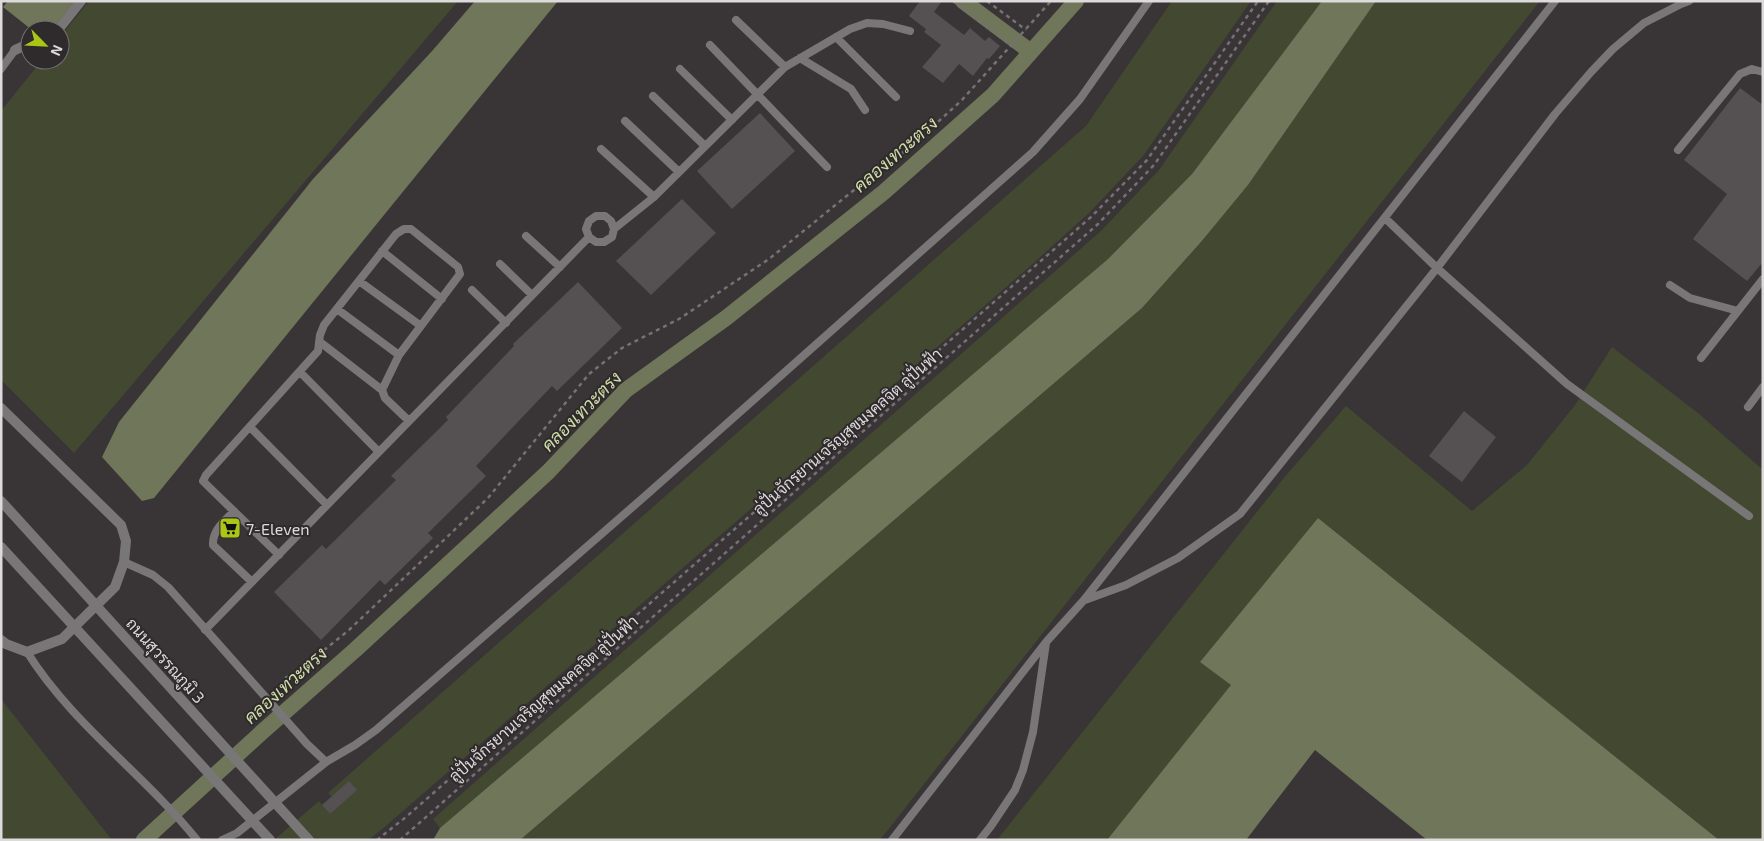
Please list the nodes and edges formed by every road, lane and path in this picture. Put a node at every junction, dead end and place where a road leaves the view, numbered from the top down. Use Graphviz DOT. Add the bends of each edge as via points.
graph roads {
  1 [pos="81,1"];
  2 [pos="953,1"];
  3 [pos="987,1"];
  4 [pos="1051,1"];
  5 [pos="1149,1"];
  6 [pos="1258,1"];
  7 [pos="1269,1"];
  8 [pos="1555,1"];
  9 [pos="1689,1"];
  10 [pos="66,20"];
  11 [pos="736,20"];
  12 [pos="1026,30"];
  13 [pos="910,31"];
  14 [pos="836,37"];
  15 [pos="710,45"];
  16 [pos="1012,46"];
  17 [pos="20,48"];
  18 [pos="15,50"];
  19 [pos="800,58"];
  20 [pos="785,68"];
  21 [pos="1,69"];
  22 [pos="680,69"];
  23 [pos="1763,72"];
  24 [pos="758,94"];
  25 [pos="653,96"];
  26 [pos="896,97"];
  27 [pos="865,110"];
  28 [pos="732,120"];
  29 [pos="625,121"];
  30 [pos="706,146"];
  31 [pos="601,149"];
  32 [pos="1678,150"];
  33 [pos="828,167"];
  34 [pos="679,172"];
  35 [pos="654,198"];
  36 [pos="1385,218"];
  37 [pos="614,229"];
  38 [pos="526,236"];
  39 [pos="589,237"];
  40 [pos="382,251"];
  41 [pos="500,264"];
  42 [pos="560,267"];
  43 [pos="1436,268"];
  44 [pos="1763,280"];
  45 [pos="359,281"];
  46 [pos="1670,285"];
  47 [pos="472,290"];
  48 [pos="532,295"];
  49 [pos="442,299"];
  50 [pos="337,309"];
  51 [pos="1738,310"];
  52 [pos="506,322"];
  53 [pos="421,326"];
  54 [pos="320,342"];
  55 [pos="399,355"];
  56 [pos="1701,358"];
  57 [pos="300,372"];
  58 [pos="1763,387"];
  59 [pos="382,390"];
  60 [pos="1748,407"];
  61 [pos="1,408"];
  62 [pos="409,421"];
  63 [pos="250,427"];
  64 [pos="379,452"];
  65 [pos="1,501"];
  66 [pos="327,504"];
  67 [pos="234,511"];
  68 [pos="1749,516"];
  69 [pos="1,547"];
  70 [pos="279,555"];
  71 [pos="124,562"];
  72 [pos="252,582"];
  73 [pos="1084,600"];
  74 [pos="205,630"];
  75 [pos="1,640"];
  76 [pos="1047,642"];
  77 [pos="27,652"];
  78 [pos="285,678"];
  79 [pos="326,762"];
  80 [pos="195,837"];
  81 [pos="222,840"];
  82 [pos="270,840"];
  83 [pos="309,840"];
  84 [pos="378,840"];
  85 [pos="400,840"];
  86 [pos="892,840"];
  87 [pos="980,840"];
  1 -- 10 [label="street"];
  2 -- 16 [label="path"];
  3 -- 12 [label="path"];
  4 -- 12 [label="path"];
  5 -- 79 [label="lane" via="1080,99 1032,152 376,730"];
  6 -- 84 [label="path" via="1147,160 1091,217"];
  7 -- 85 [label="path, ลู่ปั่นจักรยานเจริญสุขมงคลจิต ลู่ปั่นฟ้า" via="1154,165 1098,224"];
  8 -- 36 [label="lane"];
  9 -- 43 [label="lane" via="1644,23 1613,49 1555,114"];
  11 -- 20 [label="lane"];
  12 -- 16 [label="path"];
  13 -- 14 [label="lane" via="867,23"];
  14 -- 19 [label="lane"];
  14 -- 26 [label="lane"];
  15 -- 24 [label="lane"];
  16 -- 78 [label="path" via="961,101 910,147 770,259 679,319 622,348 589,374 488,498 349,630"];
  17 -- 18 [label="street"];
  18 -- 21 [label="lane"];
  19 -- 20 [label="lane"];
  19 -- 27 [label="lane" via="851,89"];
  20 -- 24 [label="lane"];
  22 -- 28 [label="lane"];
  23 -- 32 [label="lane" via="1752,69 1740,74"];
  24 -- 28 [label="lane"];
  24 -- 33 [label="lane"];
  25 -- 30 [label="lane"];
  28 -- 30 [label="lane"];
  29 -- 34 [label="lane"];
  30 -- 34 [label="lane"];
  31 -- 35 [label="lane"];
  34 -- 35 [label="lane"];
  35 -- 37 [label="lane"];
  36 -- 43 [label="lane"];
  36 -- 73 [label="lane"];
  37 -- 39 [label="lane" via="612,237 604,242 596,242"];
  37 -- 39 [label="lane" via="612,221 605,216 596,216 586,229"];
  38 -- 42 [label="lane"];
  39 -- 42 [label="lane"];
  40 -- 45 [label="lane"];
  40 -- 49 [label="lane"];
  40 -- 49 [label="lane" via="396,234 411,229 458,267 460,274"];
  41 -- 48 [label="lane"];
  42 -- 48 [label="lane"];
  43 -- 68 [label="lane" via="1567,384"];
  43 -- 73 [label="lane" via="1240,514 1178,558 1126,585"];
  44 -- 51 [label="lane"];
  45 -- 50 [label="lane"];
  45 -- 53 [label="lane"];
  46 -- 51 [label="lane" via="1690,298"];
  47 -- 52 [label="lane"];
  48 -- 52 [label="lane"];
  49 -- 53 [label="lane"];
  50 -- 54 [label="lane" via="324,325"];
  50 -- 55 [label="lane"];
  51 -- 56 [label="lane"];
  52 -- 62 [label="lane"];
  53 -- 55 [label="lane"];
  54 -- 57 [label="lane" via="318,351"];
  54 -- 59 [label="lane"];
  55 -- 59 [label="lane"];
  57 -- 63 [label="lane"];
  57 -- 64 [label="lane"];
  58 -- 60 [label="lane"];
  59 -- 62 [label="lane" via="384,398"];
  61 -- 71 [label="street" via="121,525 126,541"];
  62 -- 64 [label="lane"];
  63 -- 66 [label="lane"];
  63 -- 67 [label="lane" via="203,481"];
  64 -- 66 [label="lane"];
  65 -- 83 [label="street, ถนนสุวรรณภูมิ 3"];
  66 -- 70 [label="lane"];
  67 -- 70 [label="lane"];
  67 -- 72 [label="lane" via="216,531 213,545"];
  69 -- 82 [label="street"];
  70 -- 72 [label="lane"];
  71 -- 74 [label="lane" via="153,575 168,587"];
  71 -- 77 [label="street" via="115,587 62,639"];
  72 -- 74 [label="lane"];
  73 -- 76 [label="lane"];
  74 -- 79 [label="lane"];
  75 -- 77 [label="street"];
  76 -- 86 [label="lane"];
  76 -- 87 [label="lane" via="1024,770 1015,790"];
  77 -- 80 [label="lane" via="53,690"];
  79 -- 81 [label="lane" via="237,833"];
}
